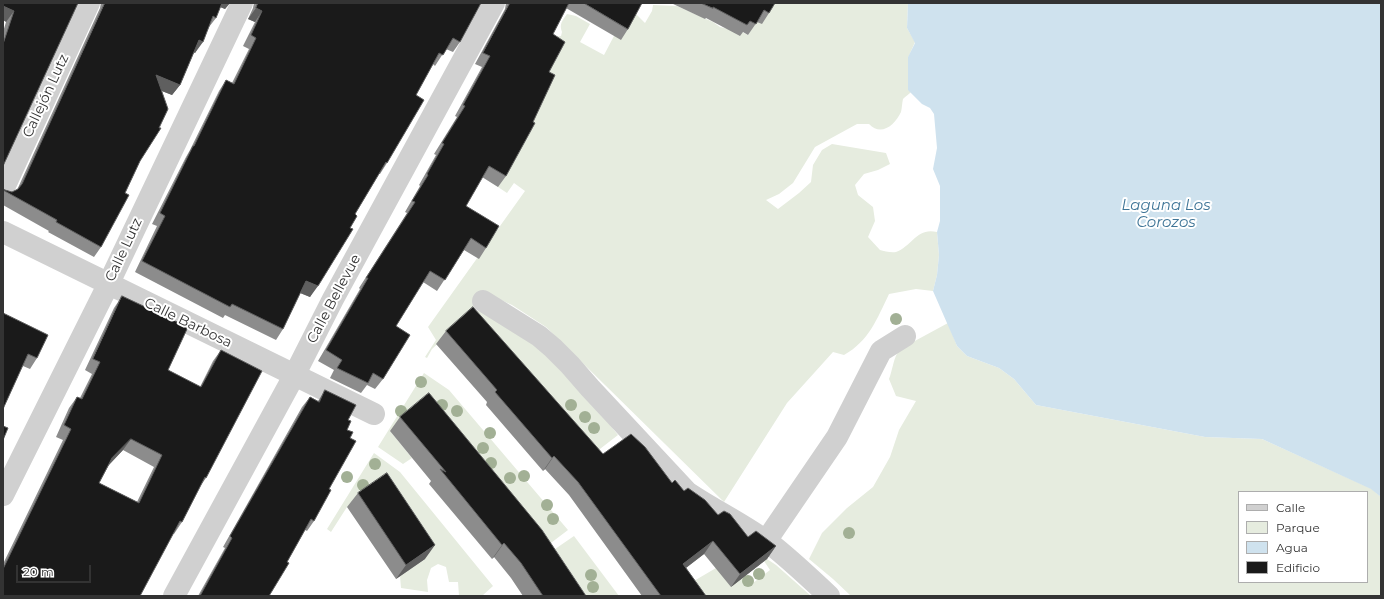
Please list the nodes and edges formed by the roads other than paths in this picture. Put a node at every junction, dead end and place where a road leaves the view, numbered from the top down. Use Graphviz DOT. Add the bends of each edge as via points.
graph roads {
  1 [pos="88,3"];
  2 [pos="242,3"];
  3 [pos="494,3"];
  4 [pos="3,190"];
  5 [pos="3,232"];
  6 [pos="108,284"];
  7 [pos="483,301"];
  8 [pos="905,336"];
  9 [pos="295,374"];
  10 [pos="374,414"];
  11 [pos="3,495"];
  12 [pos="766,541"];
  13 [pos="174,596"];
  14 [pos="829,596"];
  1 -- 4 [label="street, Callejón Lutz"];
  2 -- 6 [label="street, Calle Lutz"];
  3 -- 9 [label="street, Calle Bellevue"];
  5 -- 6 [label="street, Calle Barbosa"];
  6 -- 9 [label="street, Calle Barbosa"];
  6 -- 11 [label="street, Calle Lutz"];
  7 -- 12 [label="street" via="539,336 557,352 687,492"];
  8 -- 12 [label="street" via="881,351 837,437"];
  9 -- 10 [label="street, Calle Barbosa"];
  9 -- 13 [label="street, Calle Bellevue"];
  12 -- 14 [label="street"];
}
